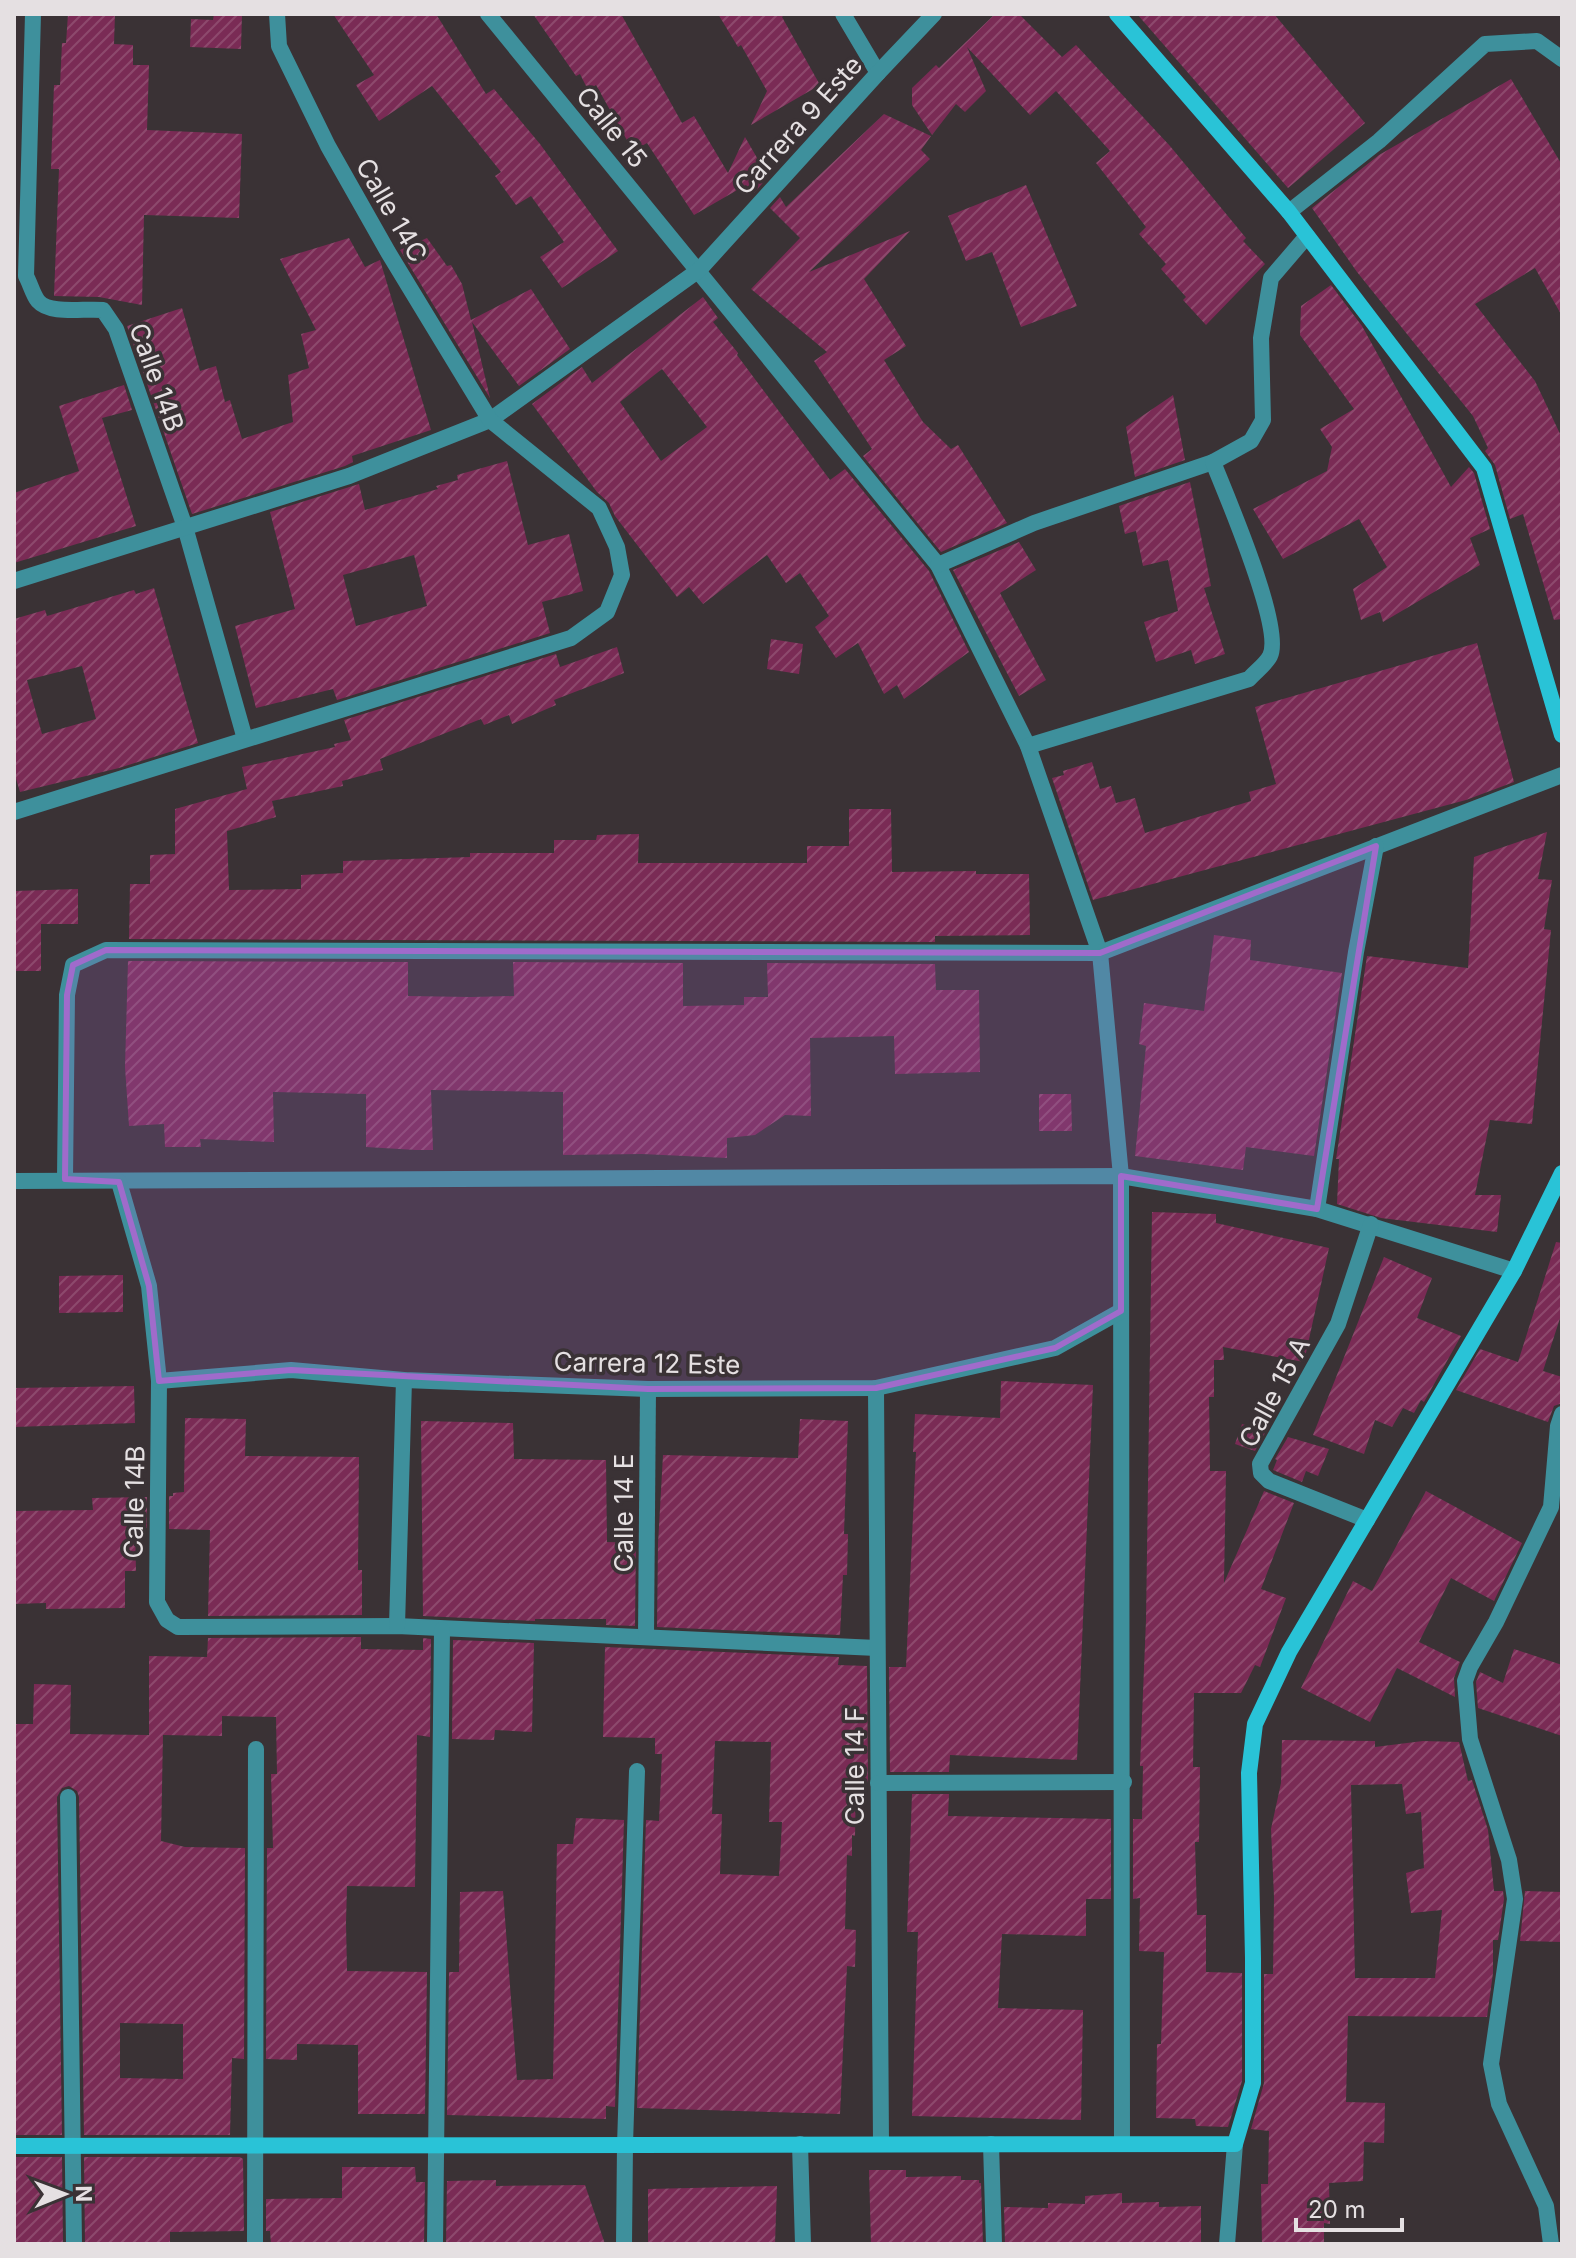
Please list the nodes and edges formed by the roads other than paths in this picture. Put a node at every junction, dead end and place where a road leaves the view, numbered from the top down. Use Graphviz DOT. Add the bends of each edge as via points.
graph roads {
  1 [pos="33,14"];
  2 [pos="277,14"];
  3 [pos="488,14"];
  4 [pos="843,14"];
  5 [pos="934,14"];
  6 [pos="1117,14"];
  7 [pos="1562,59"];
  8 [pos="878,73"];
  9 [pos="1289,212"];
  10 [pos="1307,236"];
  11 [pos="699,270"];
  12 [pos="490,420"];
  13 [pos="1213,462"];
  14 [pos="185,527"];
  15 [pos="938,565"];
  16 [pos="14,581"];
  17 [pos="1562,735"];
  18 [pos="245,739"];
  19 [pos="1028,746"];
  20 [pos="1562,775"];
  21 [pos="14,812"];
  22 [pos="1376,846"];
  23 [pos="1100,953"];
  24 [pos="1562,1173"];
  25 [pos="1121,1176"];
  26 [pos="65,1179"];
  27 [pos="14,1181"];
  28 [pos="119,1182"];
  29 [pos="1317,1209"];
  30 [pos="1371,1224"];
  31 [pos="1514,1271"];
  32 [pos="1121,1311"];
  33 [pos="404,1380"];
  34 [pos="159,1381"];
  35 [pos="876,1388"];
  36 [pos="648,1389"];
  37 [pos="1562,1414"];
  38 [pos="1367,1520"];
  39 [pos="397,1626"];
  40 [pos="442,1630"];
  41 [pos="646,1637"];
  42 [pos="877,1648"];
  43 [pos="256,1749"];
  44 [pos="637,1771"];
  45 [pos="1124,1782"];
  46 [pos="878,1783"];
  47 [pos="68,1797"];
  48 [pos="254,2144"];
  49 [pos="800,2144"];
  50 [pos="881,2144"];
  51 [pos="991,2144"];
  52 [pos="1122,2144"];
  53 [pos="1235,2144"];
  54 [pos="435,2145"];
  55 [pos="625,2145"];
  56 [pos="14,2146"];
  57 [pos="74,2146"];
  58 [pos="74,2244"];
  59 [pos="255,2244"];
  60 [pos="435,2244"];
  61 [pos="624,2244"];
  62 [pos="803,2244"];
  63 [pos="994,2244"];
  64 [pos="1227,2244"];
  65 [pos="1551,2244"];
  1 -- 14 [label="street, Calle 14B" via="26,276 38,301 54,310 103,310 116,329"];
  2 -- 12 [label="street, Calle 14C" via="279,46 328,146"];
  3 -- 11 [label="street, Calle 15"];
  4 -- 8 [label="street"];
  5 -- 8 [label="street, Carrera 9 Este"];
  6 -- 9 [label="main road"];
  7 -- 9 [label="street" via="1537,41 1485,44 1379,141"];
  8 -- 11 [label="street, Carrera 9 Este"];
  9 -- 10 [label="main road"];
  10 -- 13 [label="street" via="1271,278 1261,338 1263,420 1251,441"];
  10 -- 17 [label="main road" via="1484,468"];
  11 -- 12 [label="street, Carrera 9 Este"];
  11 -- 15 [label="street, Calle 15"];
  12 -- 14 [label="street, Carrera 9 Este" via="349,476"];
  12 -- 18 [label="street, Calle 14C" via="599,508 617,547 622,575 607,612 571,638"];
  13 -- 15 [label="street" via="1034,523"];
  13 -- 19 [label="street" via="1273,628 1271,655 1249,679"];
  14 -- 16 [label="street, Carrera 9 Este"];
  14 -- 18 [label="street"];
  15 -- 19 [label="street, Calle 15"];
  18 -- 21 [label="street, Calle 14C"];
  19 -- 23 [label="street, Calle 15"];
  20 -- 22 [label="street"];
  22 -- 23 [label="street"];
  22 -- 29 [label="street"];
  23 -- 25 [label="street, Calle 15"];
  23 -- 26 [label="street" via="106,950 73,965 67,995"];
  24 -- 31 [label="main road"];
  25 -- 28 [label="street"];
  25 -- 29 [label="street"];
  25 -- 32 [label="street, Calle 15"];
  26 -- 27 [label="street"];
  26 -- 28 [label="street"];
  28 -- 34 [label="street, Calle 14B" via="149,1286"];
  29 -- 30 [label="street"];
  30 -- 31 [label="street"];
  30 -- 38 [label="street, Calle 15 A" via="1338,1324 1260,1464 1269,1481"];
  31 -- 38 [label="main road"];
  32 -- 35 [label="street, Carrera 12 Este" via="1055,1348"];
  32 -- 45 [label="street, Calle 15"];
  33 -- 34 [label="street, Carrera 12 Este" via="291,1370"];
  33 -- 36 [label="street, Carrera 12 Este"];
  33 -- 39 [label="street"];
  34 -- 39 [label="street, Calle 14B" via="157,1602 167,1620 178,1627"];
  35 -- 36 [label="street, Carrera 12 Este"];
  35 -- 42 [label="street, Calle 14 F"];
  36 -- 41 [label="street, Calle 14 E"];
  37 -- 65 [label="street" via="1551,1507 1465,1681 1470,1739 1509,1860 1515,1899 1491,2064 1499,2104 1546,2206"];
  38 -- 53 [label="main road" via="1289,1652 1255,1724 1249,1773 1253,2083"];
  39 -- 40 [label="street"];
  40 -- 41 [label="street"];
  40 -- 54 [label="street"];
  41 -- 42 [label="street"];
  42 -- 46 [label="street, Calle 14 F"];
  43 -- 48 [label="street"];
  44 -- 55 [label="street"];
  45 -- 46 [label="street"];
  45 -- 52 [label="street, Calle 15"];
  46 -- 50 [label="street, Calle 14 F"];
  47 -- 57 [label="street"];
  48 -- 54 [label="main road"];
  48 -- 57 [label="main road"];
  48 -- 59 [label="street"];
  49 -- 50 [label="main road"];
  49 -- 55 [label="main road"];
  49 -- 62 [label="street"];
  50 -- 51 [label="main road"];
  51 -- 52 [label="main road"];
  51 -- 63 [label="street"];
  52 -- 53 [label="main road"];
  53 -- 64 [label="street"];
  54 -- 55 [label="main road"];
  54 -- 60 [label="street"];
  55 -- 61 [label="street"];
  56 -- 57 [label="main road"];
  57 -- 58 [label="street"];
}
